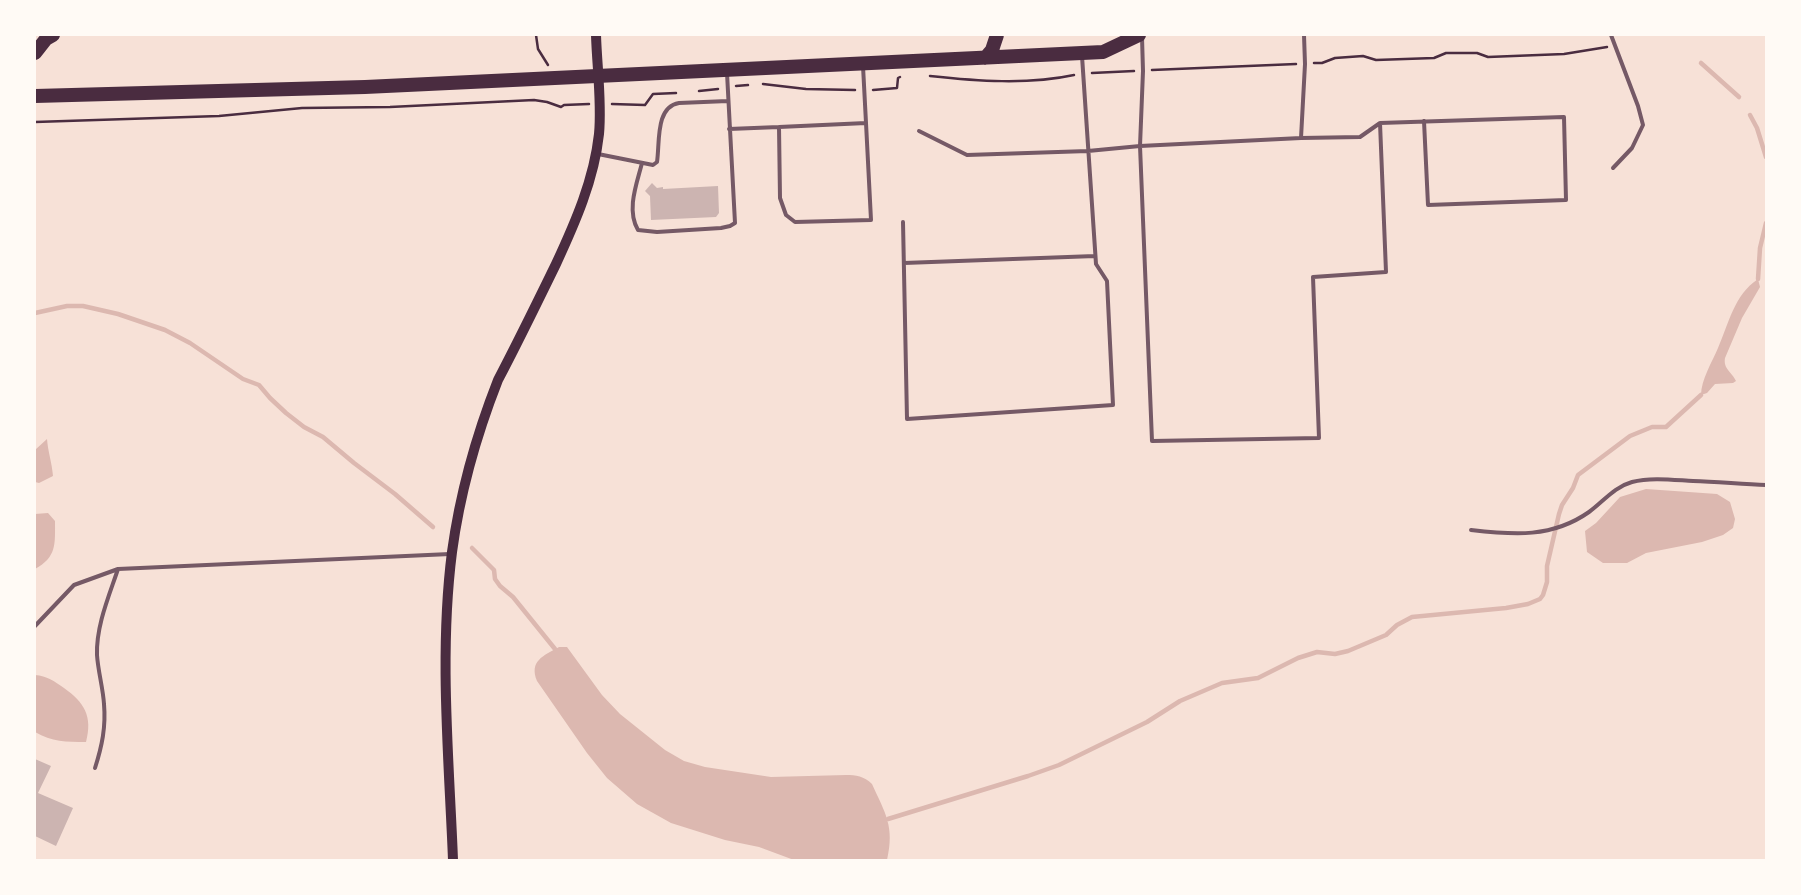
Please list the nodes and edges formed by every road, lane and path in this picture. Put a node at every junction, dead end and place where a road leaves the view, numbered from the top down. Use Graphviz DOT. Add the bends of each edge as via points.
graph roads {
  1 [pos="53,35"];
  2 [pos="536,35"];
  3 [pos="596,35"];
  4 [pos="997,35"];
  5 [pos="1140,35"];
  6 [pos="1304,35"];
  7 [pos="1611,35"];
  8 [pos="1615,45"];
  9 [pos="35,53"];
  10 [pos="1082,54"];
  11 [pos="984,58"];
  12 [pos="863,64"];
  13 [pos="1305,64"];
  14 [pos="549,69"];
  15 [pos="727,70"];
  16 [pos="1143,71"];
  17 [pos="1083,73"];
  18 [pos="597,76"];
  19 [pos="923,76"];
  20 [pos="904,77"];
  21 [pos="759,83"];
  22 [pos="751,84"];
  23 [pos="727,87"];
  24 [pos="864,90"];
  25 [pos="698,92"];
  26 [pos="36,93"];
  27 [pos="680,93"];
  28 [pos="728,100"];
  29 [pos="625,103"];
  30 [pos="564,105"];
  31 [pos="1424,121"];
  32 [pos="35,122"];
  33 [pos="866,123"];
  34 [pos="1380,123"];
  35 [pos="779,127"];
  36 [pos="729,128"];
  37 [pos="919,131"];
  38 [pos="1300,138"];
  39 [pos="1140,146"];
  40 [pos="1088,151"];
  41 [pos="596,154"];
  42 [pos="642,163"];
  43 [pos="1613,168"];
  44 [pos="903,222"];
  45 [pos="1095,256"];
  46 [pos="904,263"];
  47 [pos="1766,485"];
  48 [pos="1471,530"];
  49 [pos="452,554"];
  50 [pos="118,569"];
  51 [pos="35,626"];
  52 [pos="95,768"];
  53 [pos="453,860"];
  1 -- 9 [label="highway"];
  2 -- 14 [label="path" via="538,49"];
  3 -- 18 [label="main road"];
  4 -- 11 [label="highway" via="992,50"];
  5 -- 10 [label="highway" via="1103,52"];
  5 -- 16 [label="lane"];
  6 -- 13 [label="lane"];
  7 -- 8 [label="lane"];
  8 -- 13 [label="path" via="1564,54 1488,57 1477,53 1376,60 1363,56"];
  8 -- 43 [label="lane" via="1643,125 1632,148"];
  10 -- 11 [label="highway"];
  10 -- 17 [label="lane"];
  11 -- 12 [label="highway"];
  12 -- 15 [label="highway"];
  12 -- 24 [label="lane"];
  13 -- 16 [label="path"];
  13 -- 38 [label="lane"];
  15 -- 18 [label="highway"];
  15 -- 23 [label="lane"];
  16 -- 17 [label="path"];
  16 -- 39 [label="lane"];
  17 -- 19 [label="path" via="1060,78 982,82"];
  17 -- 40 [label="lane"];
  18 -- 26 [label="highway" via="365,87"];
  18 -- 41 [label="main road" via="599,123"];
  20 -- 24 [label="path" via="898,78 897,88"];
  21 -- 24 [label="path" via="806,89"];
  22 -- 23 [label="path"];
  23 -- 25 [label="path"];
  23 -- 28 [label="lane"];
  24 -- 33 [label="lane"];
  27 -- 29 [label="path" via="653,94 645,105"];
  28 -- 36 [label="lane"];
  28 -- 42 [label="lane" via="673,104 664,114 657,162 654,165"];
  30 -- 32 [label="path" via="534,100"];
  31 -- 31 [label="lane" via="1564,117 1566,200 1428,205"];
  31 -- 34 [label="lane"];
  33 -- 35 [label="lane"];
  33 -- 35 [label="lane" via="871,220 795,222 786,215 780,198"];
  34 -- 38 [label="lane" via="1360,137"];
  34 -- 39 [label="lane" via="1386,272 1313,277 1319,438 1152,441"];
  35 -- 36 [label="lane"];
  36 -- 42 [label="lane" via="735,223 730,226 658,232 638,230 632,216"];
  37 -- 40 [label="lane" via="968,155"];
  38 -- 39 [label="lane"];
  39 -- 40 [label="lane"];
  40 -- 45 [label="lane"];
  41 -- 42 [label="lane"];
  41 -- 49 [label="main road" via="571,230 498,380 482,421 461,497"];
  44 -- 46 [label="lane"];
  45 -- 46 [label="lane"];
  45 -- 46 [label="lane" via="1096,264 1107,281 1113,405 907,419"];
  47 -- 48 [label="lane" via="1664,479 1633,482 1613,490 1575,522 1547,531 1510,534"];
  49 -- 50 [label="lane"];
  49 -- 53 [label="main road" via="446,656"];
  50 -- 51 [label="lane" via="74,585"];
  50 -- 52 [label="lane" via="99,633 97,655 105,725"];
}
